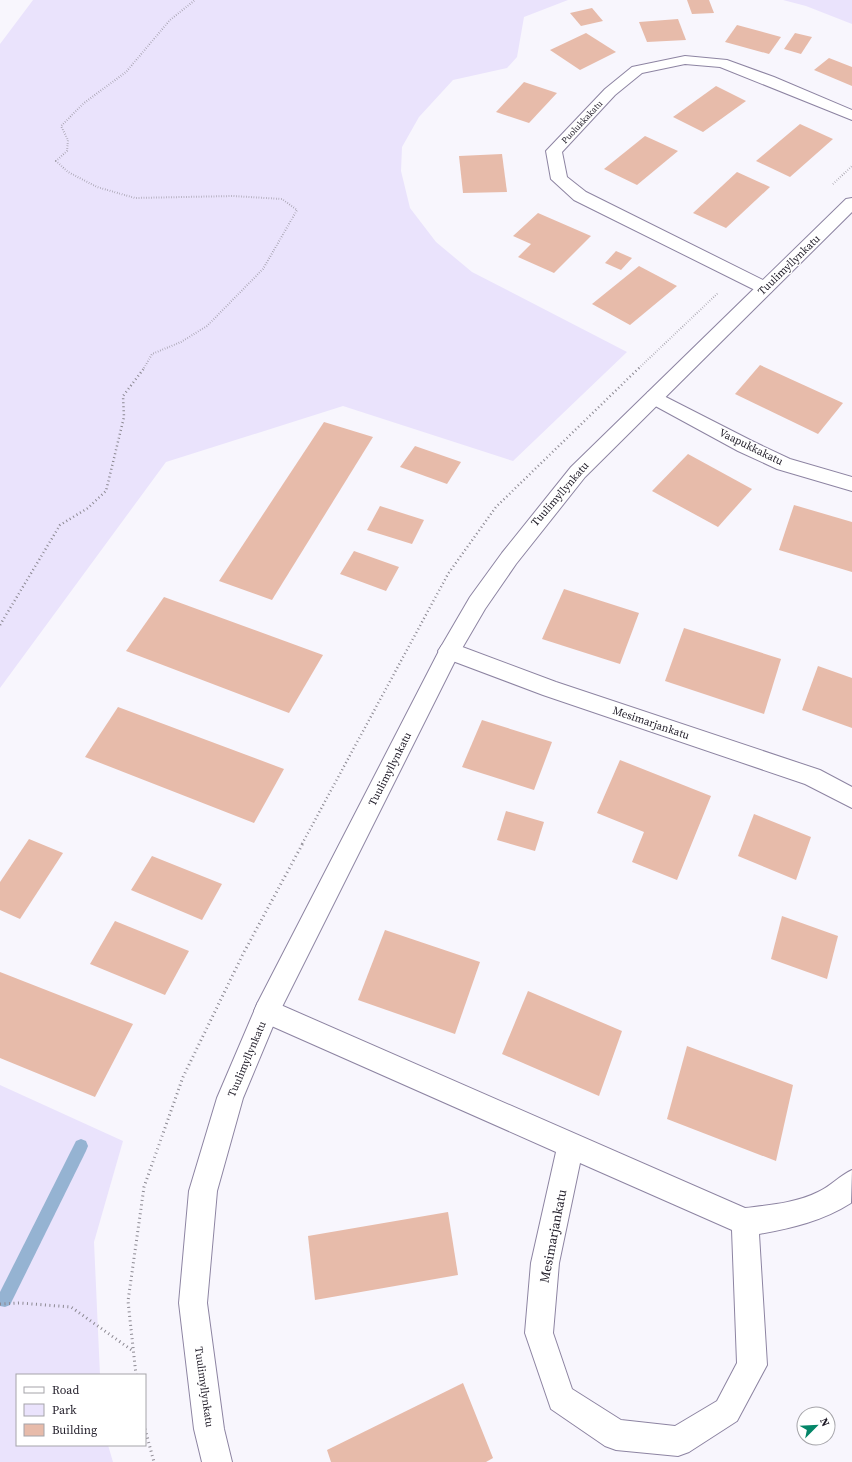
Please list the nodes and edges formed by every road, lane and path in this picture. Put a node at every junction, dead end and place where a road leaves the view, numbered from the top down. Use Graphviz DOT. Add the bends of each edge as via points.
graph roads {
  1 [pos="195,0"];
  2 [pos="852,115"];
  3 [pos="852,203"];
  4 [pos="765,288"];
  5 [pos="654,397"];
  6 [pos="852,484"];
  7 [pos="0,626"];
  8 [pos="450,651"];
  9 [pos="852,798"];
  10 [pos="267,1011"];
  11 [pos="571,1145"];
  12 [pos="852,1184"];
  13 [pos="745,1222"];
  14 [pos="0,1304"];
  15 [pos="133,1351"];
  16 [pos="146,1433"];
  17 [pos="154,1462"];
  18 [pos="217,1462"];
  1 -- 7 [label="path" via="170,20 126,72 84,103 61,126 68,140 67,151 56,161 68,172 97,187 135,198 233,196 282,199 297,210 262,269 207,326 180,342 152,354 141,373 122,396 124,417 106,491 88,508 60,525"];
  2 -- 4 [label="street, Puolukkakatu" via="722,63 685,60 637,70 610,92 554,151 559,179 580,196"];
  3 -- 4 [label="street, Tuulimyllynkatu"];
  4 -- 5 [label="street, Tuulimyllynkatu"];
  5 -- 6 [label="street, Vaapukkakatu" via="784,464"];
  5 -- 8 [label="street, Tuulimyllynkatu" via="578,472 538,518 502,567"];
  8 -- 9 [label="street, Mesimarjankatu" via="812,777"];
  8 -- 10 [label="street, Tuulimyllynkatu"];
  10 -- 11 [label="street"];
  10 -- 18 [label="street, Tuulimyllynkatu" via="230,1098 203,1191 193,1303 209,1429"];
  11 -- 13 [label="street"];
  11 -- 13 [label="street, Mesimarjankatu" via="545,1263 539,1333 561,1399 616,1435 678,1441 727,1412 752,1365"];
  12 -- 13 [label="street" via="844,1192 806,1212"];
  14 -- 15 [label="path" via="71,1307"];
  16 -- 17 [label="path"];
}
